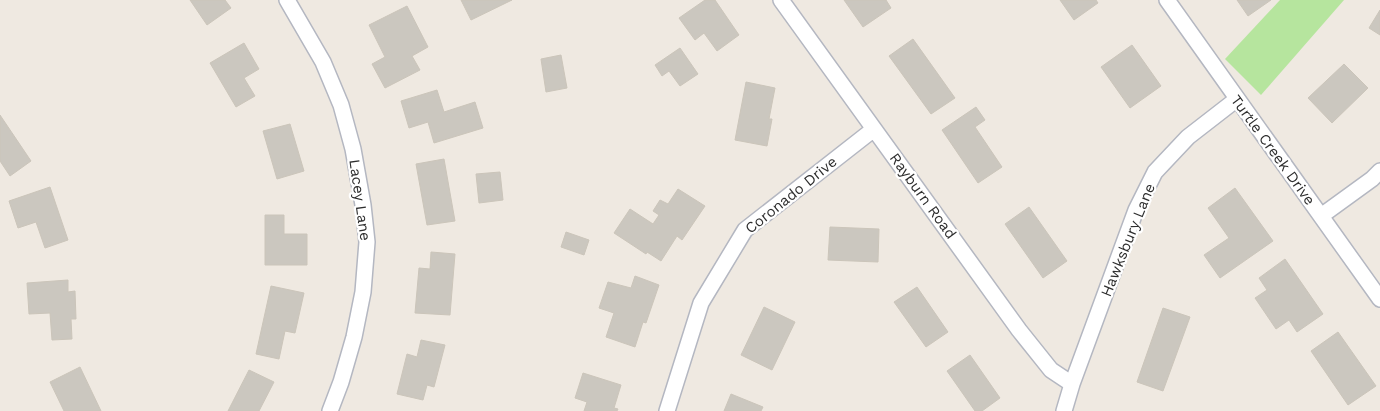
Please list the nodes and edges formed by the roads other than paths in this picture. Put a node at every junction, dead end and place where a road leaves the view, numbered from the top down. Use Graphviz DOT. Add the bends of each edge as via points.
graph roads {
  1 [pos="287,0"];
  2 [pos="782,0"];
  3 [pos="1167,0"];
  4 [pos="1236,99"];
  5 [pos="874,129"];
  6 [pos="1380,171"];
  7 [pos="1320,216"];
  8 [pos="1380,300"];
  9 [pos="1072,384"];
  10 [pos="330,411"];
  11 [pos="667,411"];
  12 [pos="1064,411"];
  1 -- 10 [label="street, Lacey Lane" via="323,62 342,105 353,149 367,242 363,292 354,337"];
  2 -- 5 [label="street, Rayburn Road"];
  3 -- 4 [label="street, Turtle Creek Drive"];
  4 -- 7 [label="street, Turtle Creek Drive"];
  4 -- 9 [label="street, Hawksbury Lane" via="1188,137 1155,172 1136,210"];
  5 -- 9 [label="street, Rayburn Road" via="1019,330 1052,370"];
  5 -- 11 [label="street, Coronado Drive" via="745,230 701,303"];
  6 -- 7 [label="street"];
  7 -- 8 [label="street, Turtle Creek Drive"];
  9 -- 12 [label="street, Hawksbury Lane"];
}
